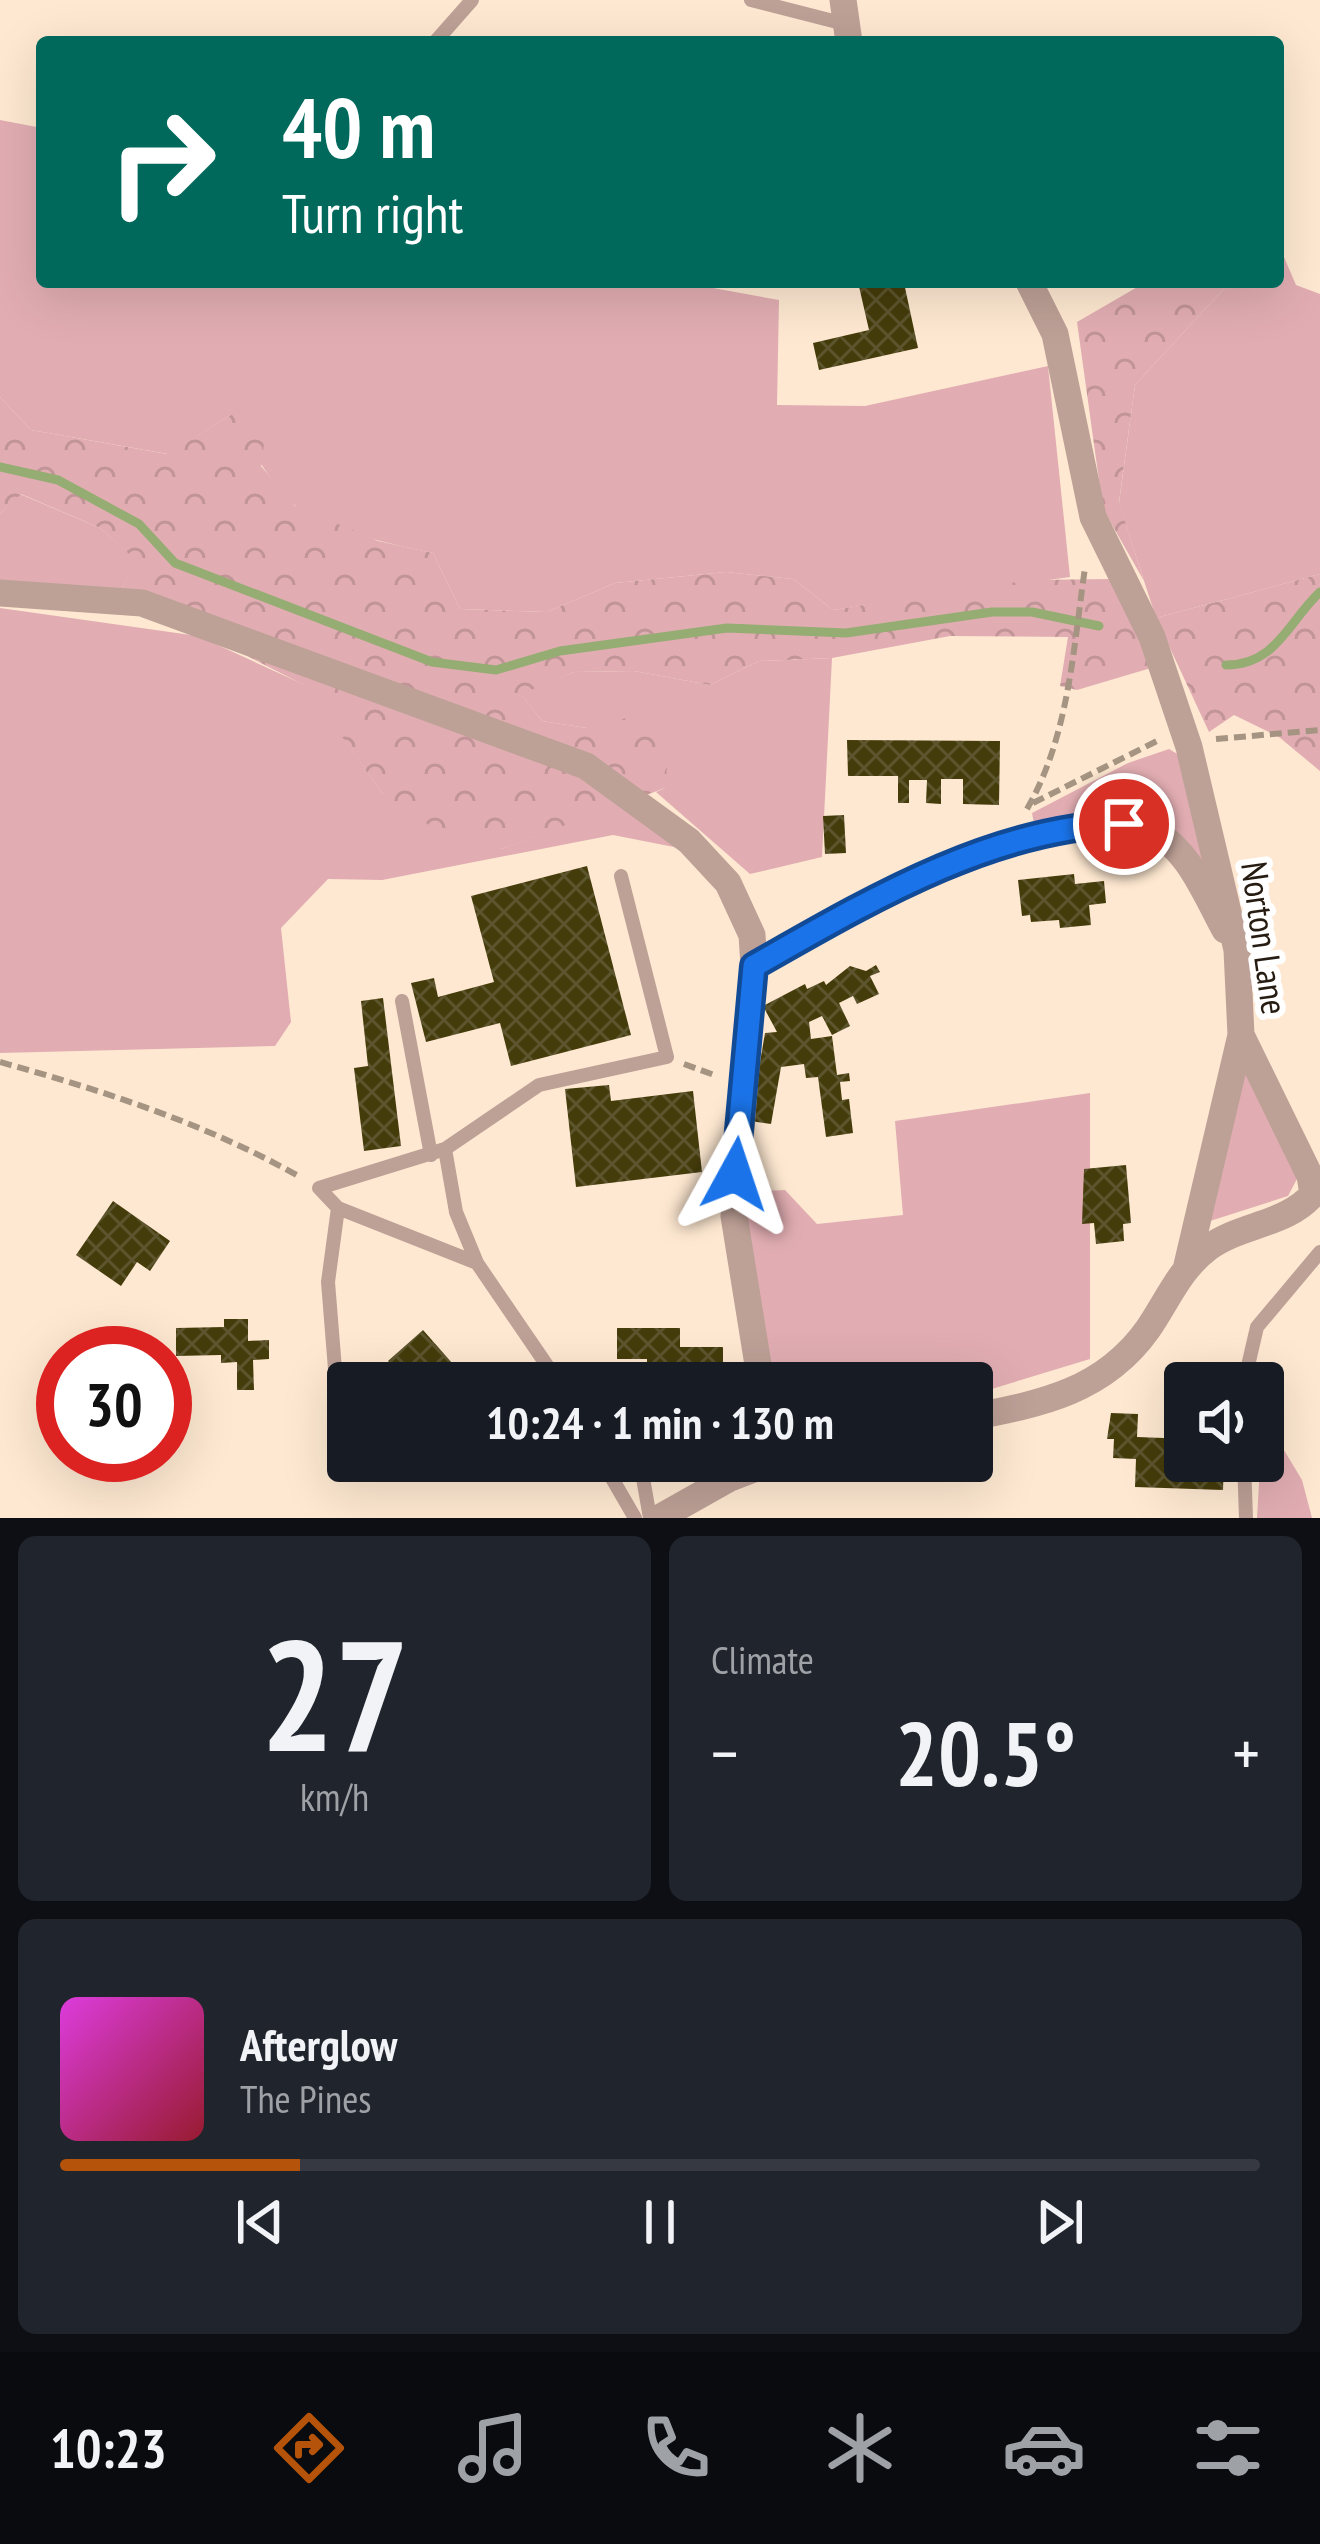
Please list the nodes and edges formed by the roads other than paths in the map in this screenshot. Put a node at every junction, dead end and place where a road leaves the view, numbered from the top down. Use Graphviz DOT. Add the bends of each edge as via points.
graph roads {
  1 [pos="472,0"];
  2 [pos="751,0"];
  3 [pos="846,22"];
  4 [pos="440,36"];
  5 [pos="1032,288"];
  6 [pos="0,593"];
  7 [pos="621,876"];
  8 [pos="1237,950"];
  9 [pos="754,966"];
  10 [pos="402,1001"];
  11 [pos="1241,1035"];
  12 [pos="438,1152"];
  13 [pos="1317,1196"];
  14 [pos="338,1208"];
  15 [pos="1320,1252"];
  16 [pos="477,1263"];
  17 [pos="1187,1265"];
  18 [pos="334,1362"];
  19 [pos="545,1362"];
  20 [pos="757,1362"];
  21 [pos="1249,1362"];
  22 [pos="993,1412"];
  23 [pos="614,1482"];
  24 [pos="645,1482"];
  25 [pos="722,1482"];
  26 [pos="1245,1482"];
  27 [pos="635,1518"];
  28 [pos="654,1518"];
  29 [pos="1246,1518"];
  1 -- 4 [label="lane"];
  2 -- 3 [label="lane"];
  5 -- 8 [label="street, Norton Lane" via="1055,334 1093,517 1152,637 1187,738"];
  6 -- 9 [label="street" via="142,603 586,766 689,841 728,883 752,935"];
  7 -- 12 [label="lane" via="667,1058 538,1085"];
  8 -- 9 [label="street" via="1173,847 1151,830 1098,825 1008,843 851,910"];
  8 -- 11 [label="street, Norton Lane"];
  9 -- 20 [label="street" via="734,1216"];
  10 -- 12 [label="lane"];
  11 -- 13 [label="street, Norton Lane"];
  11 -- 17 [label="street"];
  12 -- 14 [label="lane" via="319,1188"];
  12 -- 16 [label="lane"];
  13 -- 17 [label="street, Norton Lane" via="1214,1243"];
  14 -- 16 [label="lane"];
  14 -- 18 [label="lane" via="329,1245"];
  15 -- 21 [label="lane" via="1257,1327"];
  16 -- 19 [label="lane"];
  17 -- 22 [label="street, Norton Lane" via="1115,1368 1079,1391"];
  23 -- 27 [label="lane"];
  24 -- 28 [label="lane"];
  25 -- 28 [label="street"];
  26 -- 29 [label="lane"];
}
